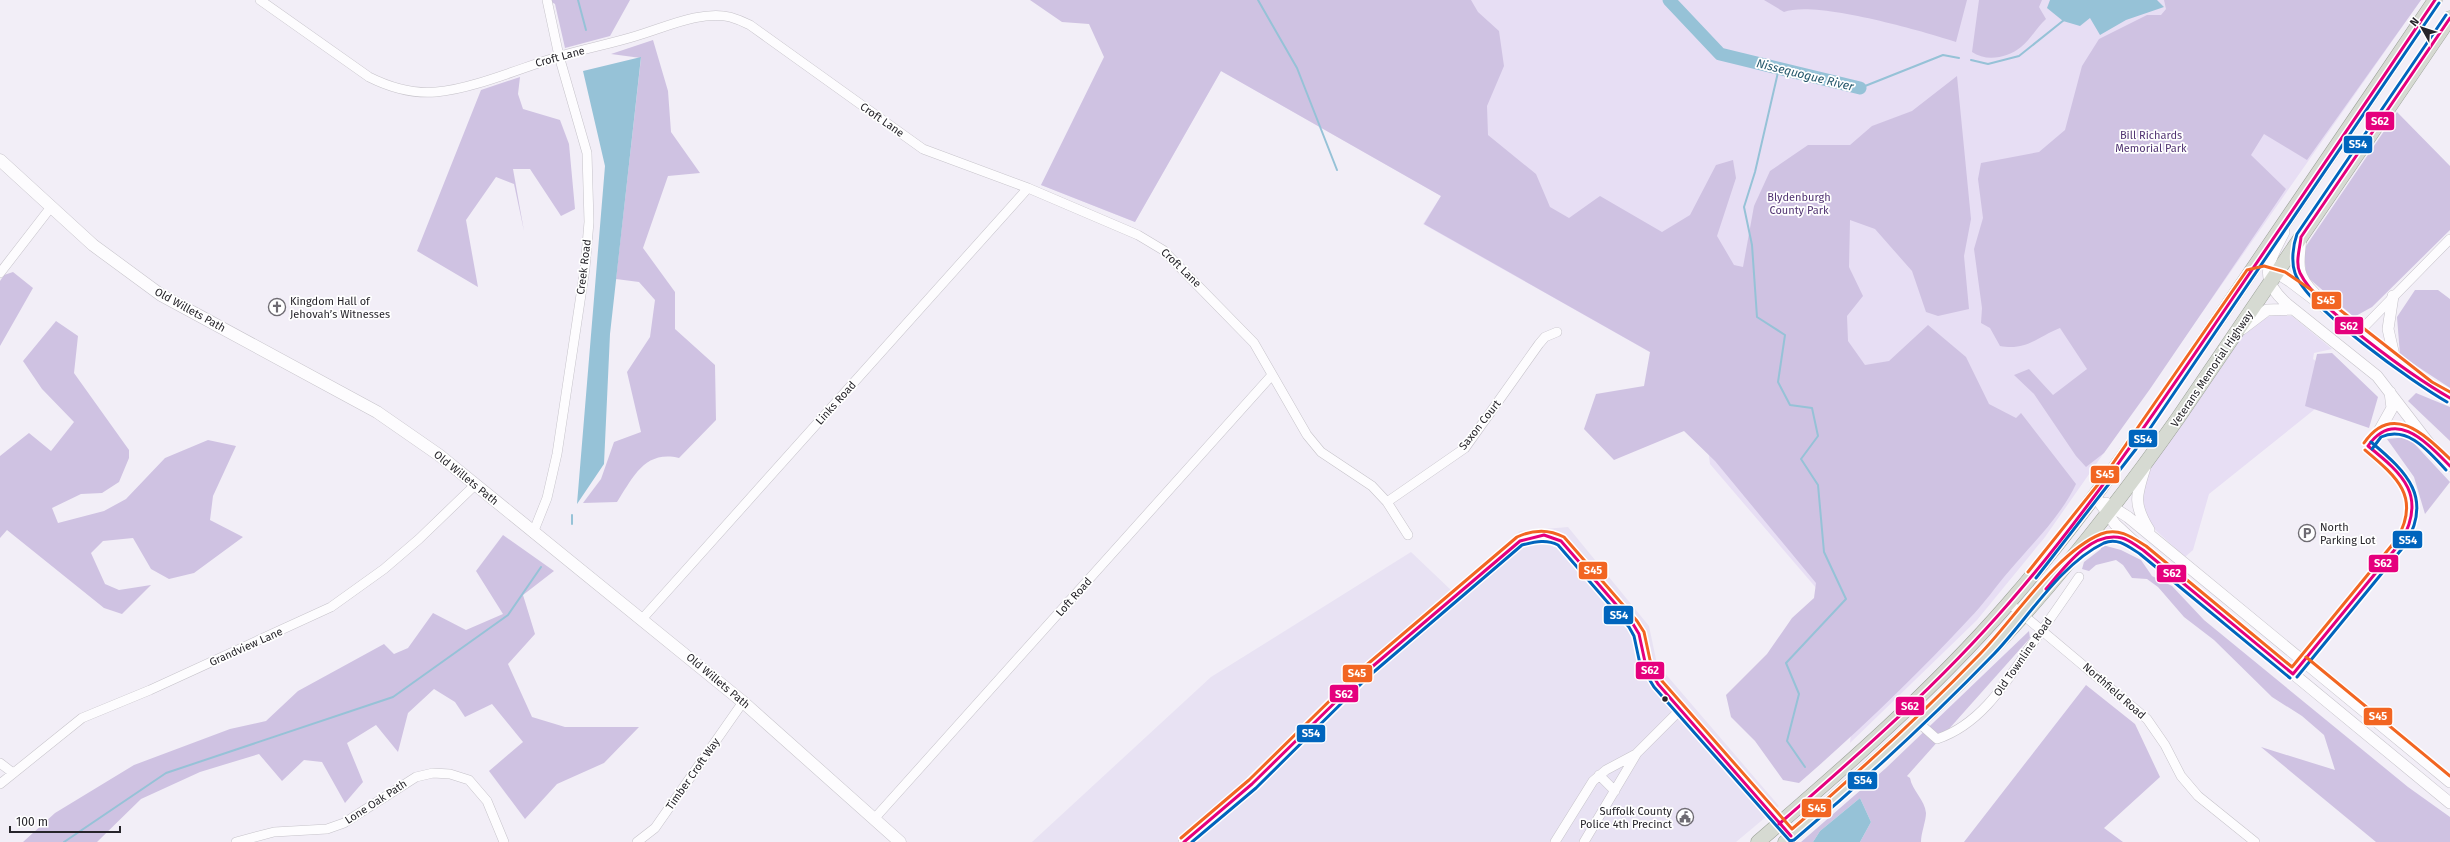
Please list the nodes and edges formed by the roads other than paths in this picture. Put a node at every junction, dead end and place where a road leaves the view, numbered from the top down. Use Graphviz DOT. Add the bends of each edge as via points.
graph roads {
  1 [pos="260,0"];
  2 [pos="547,0"];
  3 [pos="2435,0"];
  4 [pos="2449,21"];
  5 [pos="559,56"];
  6 [pos="0,160"];
  7 [pos="1028,188"];
  8 [pos="2299,201"];
  9 [pos="51,207"];
  10 [pos="2301,237"];
  11 [pos="2450,239"];
  12 [pos="0,272"];
  13 [pos="2249,275"];
  14 [pos="2271,276"];
  15 [pos="2393,296"];
  16 [pos="2293,309"];
  17 [pos="2332,310"];
  18 [pos="1558,332"];
  19 [pos="2359,332"];
  20 [pos="2234,335"];
  21 [pos="2395,360"];
  22 [pos="1272,374"];
  23 [pos="2389,390"];
  24 [pos="2450,398"];
  25 [pos="2434,450"];
  26 [pos="2146,463"];
  27 [pos="2450,466"];
  28 [pos="475,485"];
  29 [pos="2095,496"];
  30 [pos="1387,502"];
  31 [pos="2110,511"];
  32 [pos="533,533"];
  33 [pos="1408,535"];
  34 [pos="2153,538"];
  35 [pos="2143,550"];
  36 [pos="2070,561"];
  37 [pos="2079,576"];
  38 [pos="2009,603"];
  39 [pos="2023,615"];
  40 [pos="643,618"];
  41 [pos="2042,631"];
  42 [pos="743,702"];
  43 [pos="1680,710"];
  44 [pos="2374,720"];
  45 [pos="1919,723"];
  46 [pos="2364,732"];
  47 [pos="1637,753"];
  48 [pos="0,763"];
  49 [pos="13,773"];
  50 [pos="1599,775"];
  51 [pos="2450,782"];
  52 [pos="0,784"];
  53 [pos="1615,791"];
  54 [pos="2450,803"];
  55 [pos="874,819"];
  56 [pos="1779,824"];
  57 [pos="1788,839"];
  58 [pos="236,842"];
  59 [pos="504,842"];
  60 [pos="637,842"];
  61 [pos="900,842"];
  62 [pos="1184,842"];
  63 [pos="1555,842"];
  64 [pos="1584,842"];
  65 [pos="1758,842"];
  66 [pos="2255,842"];
  1 -- 5 [label="street, Croft Lane" via="369,77 381,84 415,92 455,89"];
  2 -- 5 [label="street, Creek Road"];
  3 -- 8 [label="highway, Veterans Memorial Highway"];
  4 -- 10 [label="highway, Veterans Memorial Highway"];
  5 -- 7 [label="street, Croft Lane" via="611,44 698,18 714,15 730,17 750,25 923,149"];
  5 -- 32 [label="street, Creek Road" via="587,154 589,222 585,268 557,454 547,498"];
  6 -- 9 [label="main road, Old Willets Path"];
  7 -- 22 [label="street, Croft Lane" via="1138,235 1163,250 1254,342"];
  7 -- 40 [label="street, Links Road"];
  8 -- 13 [label="highway, Veterans Memorial Highway"];
  8 -- 14 [label="street" via="2271,259"];
  9 -- 12 [label="street"];
  9 -- 28 [label="main road, Old Willets Path" via="93,245 161,295 377,412 439,455"];
  10 -- 14 [label="highway, Veterans Memorial Highway"];
  10 -- 17 [label="street" via="2298,264 2300,274 2309,288"];
  11 -- 15 [label="street"];
  13 -- 14 [label="street"];
  13 -- 29 [label="highway, Veterans Memorial Highway"];
  14 -- 16 [label="street" via="2282,299"];
  14 -- 17 [label="street"];
  14 -- 20 [label="highway, Veterans Memorial Highway"];
  15 -- 19 [label="street"];
  15 -- 21 [label="street" via="2388,329"];
  16 -- 20 [label="street" via="2277,308 2264,312"];
  16 -- 23 [label="street" via="2357,358"];
  17 -- 19 [label="street"];
  18 -- 30 [label="street, Saxon Court" via="1545,337 1539,344 1465,448"];
  19 -- 21 [label="street"];
  20 -- 26 [label="highway, Veterans Memorial Highway"];
  21 -- 24 [label="street" via="2429,386"];
  22 -- 30 [label="street, Croft Lane" via="1307,435 1317,447 1341,467 1372,486"];
  22 -- 55 [label="street, Loft Road"];
  23 -- 25 [label="street"];
  23 -- 25 [label="street" via="2392,408 2378,433 2403,429"];
  25 -- 27 [label="street"];
  26 -- 31 [label="highway, Veterans Memorial Highway"];
  26 -- 34 [label="street" via="2136,504"];
  28 -- 32 [label="main road, Old Willets Path"];
  28 -- 49 [label="street, Grandview Lane" via="390,564 331,607 150,690 82,718"];
  29 -- 31 [label="street"];
  29 -- 38 [label="highway, Veterans Memorial Highway"];
  30 -- 33 [label="street, Croft Lane"];
  31 -- 34 [label="street"];
  31 -- 35 [label="street"];
  31 -- 36 [label="highway, Veterans Memorial Highway"];
  32 -- 40 [label="main road, Old Willets Path"];
  34 -- 44 [label="street"];
  35 -- 36 [label="street" via="2125,538 2111,536 2100,540"];
  35 -- 46 [label="street"];
  36 -- 39 [label="highway, Veterans Memorial Highway"];
  37 -- 41 [label="street, Old Townline Road"];
  38 -- 39 [label="street, Northfield Road"];
  38 -- 56 [label="highway, Veterans Memorial Highway" via="1902,715"];
  39 -- 41 [label="street, Northfield Road"];
  39 -- 45 [label="highway, Veterans Memorial Highway"];
  40 -- 42 [label="main road, Old Willets Path"];
  41 -- 45 [label="street, Old Townline Road" via="2000,692 1960,729 1937,739"];
  41 -- 66 [label="street, Northfield Road" via="2147,719 2165,745 2181,776 2198,796"];
  42 -- 55 [label="main road, Old Willets Path"];
  42 -- 60 [label="street, Timber Croft Way" via="655,828"];
  43 -- 47 [label="street"];
  43 -- 56 [label="street"];
  43 -- 62 [label="street" via="1648,670 1639,634 1626,615 1561,542 1553,537 1536,535 1520,541 1366,672 1252,784"];
  44 -- 46 [label="street"];
  44 -- 51 [label="street"];
  45 -- 57 [label="highway, Veterans Memorial Highway" via="1852,785"];
  46 -- 54 [label="street"];
  47 -- 50 [label="street"];
  47 -- 53 [label="street"];
  48 -- 49 [label="street"];
  49 -- 52 [label="street, Grandview Lane"];
  50 -- 53 [label="street"];
  50 -- 63 [label="street" via="1584,792"];
  53 -- 64 [label="street"];
  55 -- 61 [label="main road, Old Willets Path"];
  56 -- 57 [label="street"];
  56 -- 65 [label="highway, Veterans Memorial Highway"];
  58 -- 59 [label="street, Lone Oak Path" via="274,832 326,829 344,823 416,777 433,773 450,774 469,780 486,801"];
}
